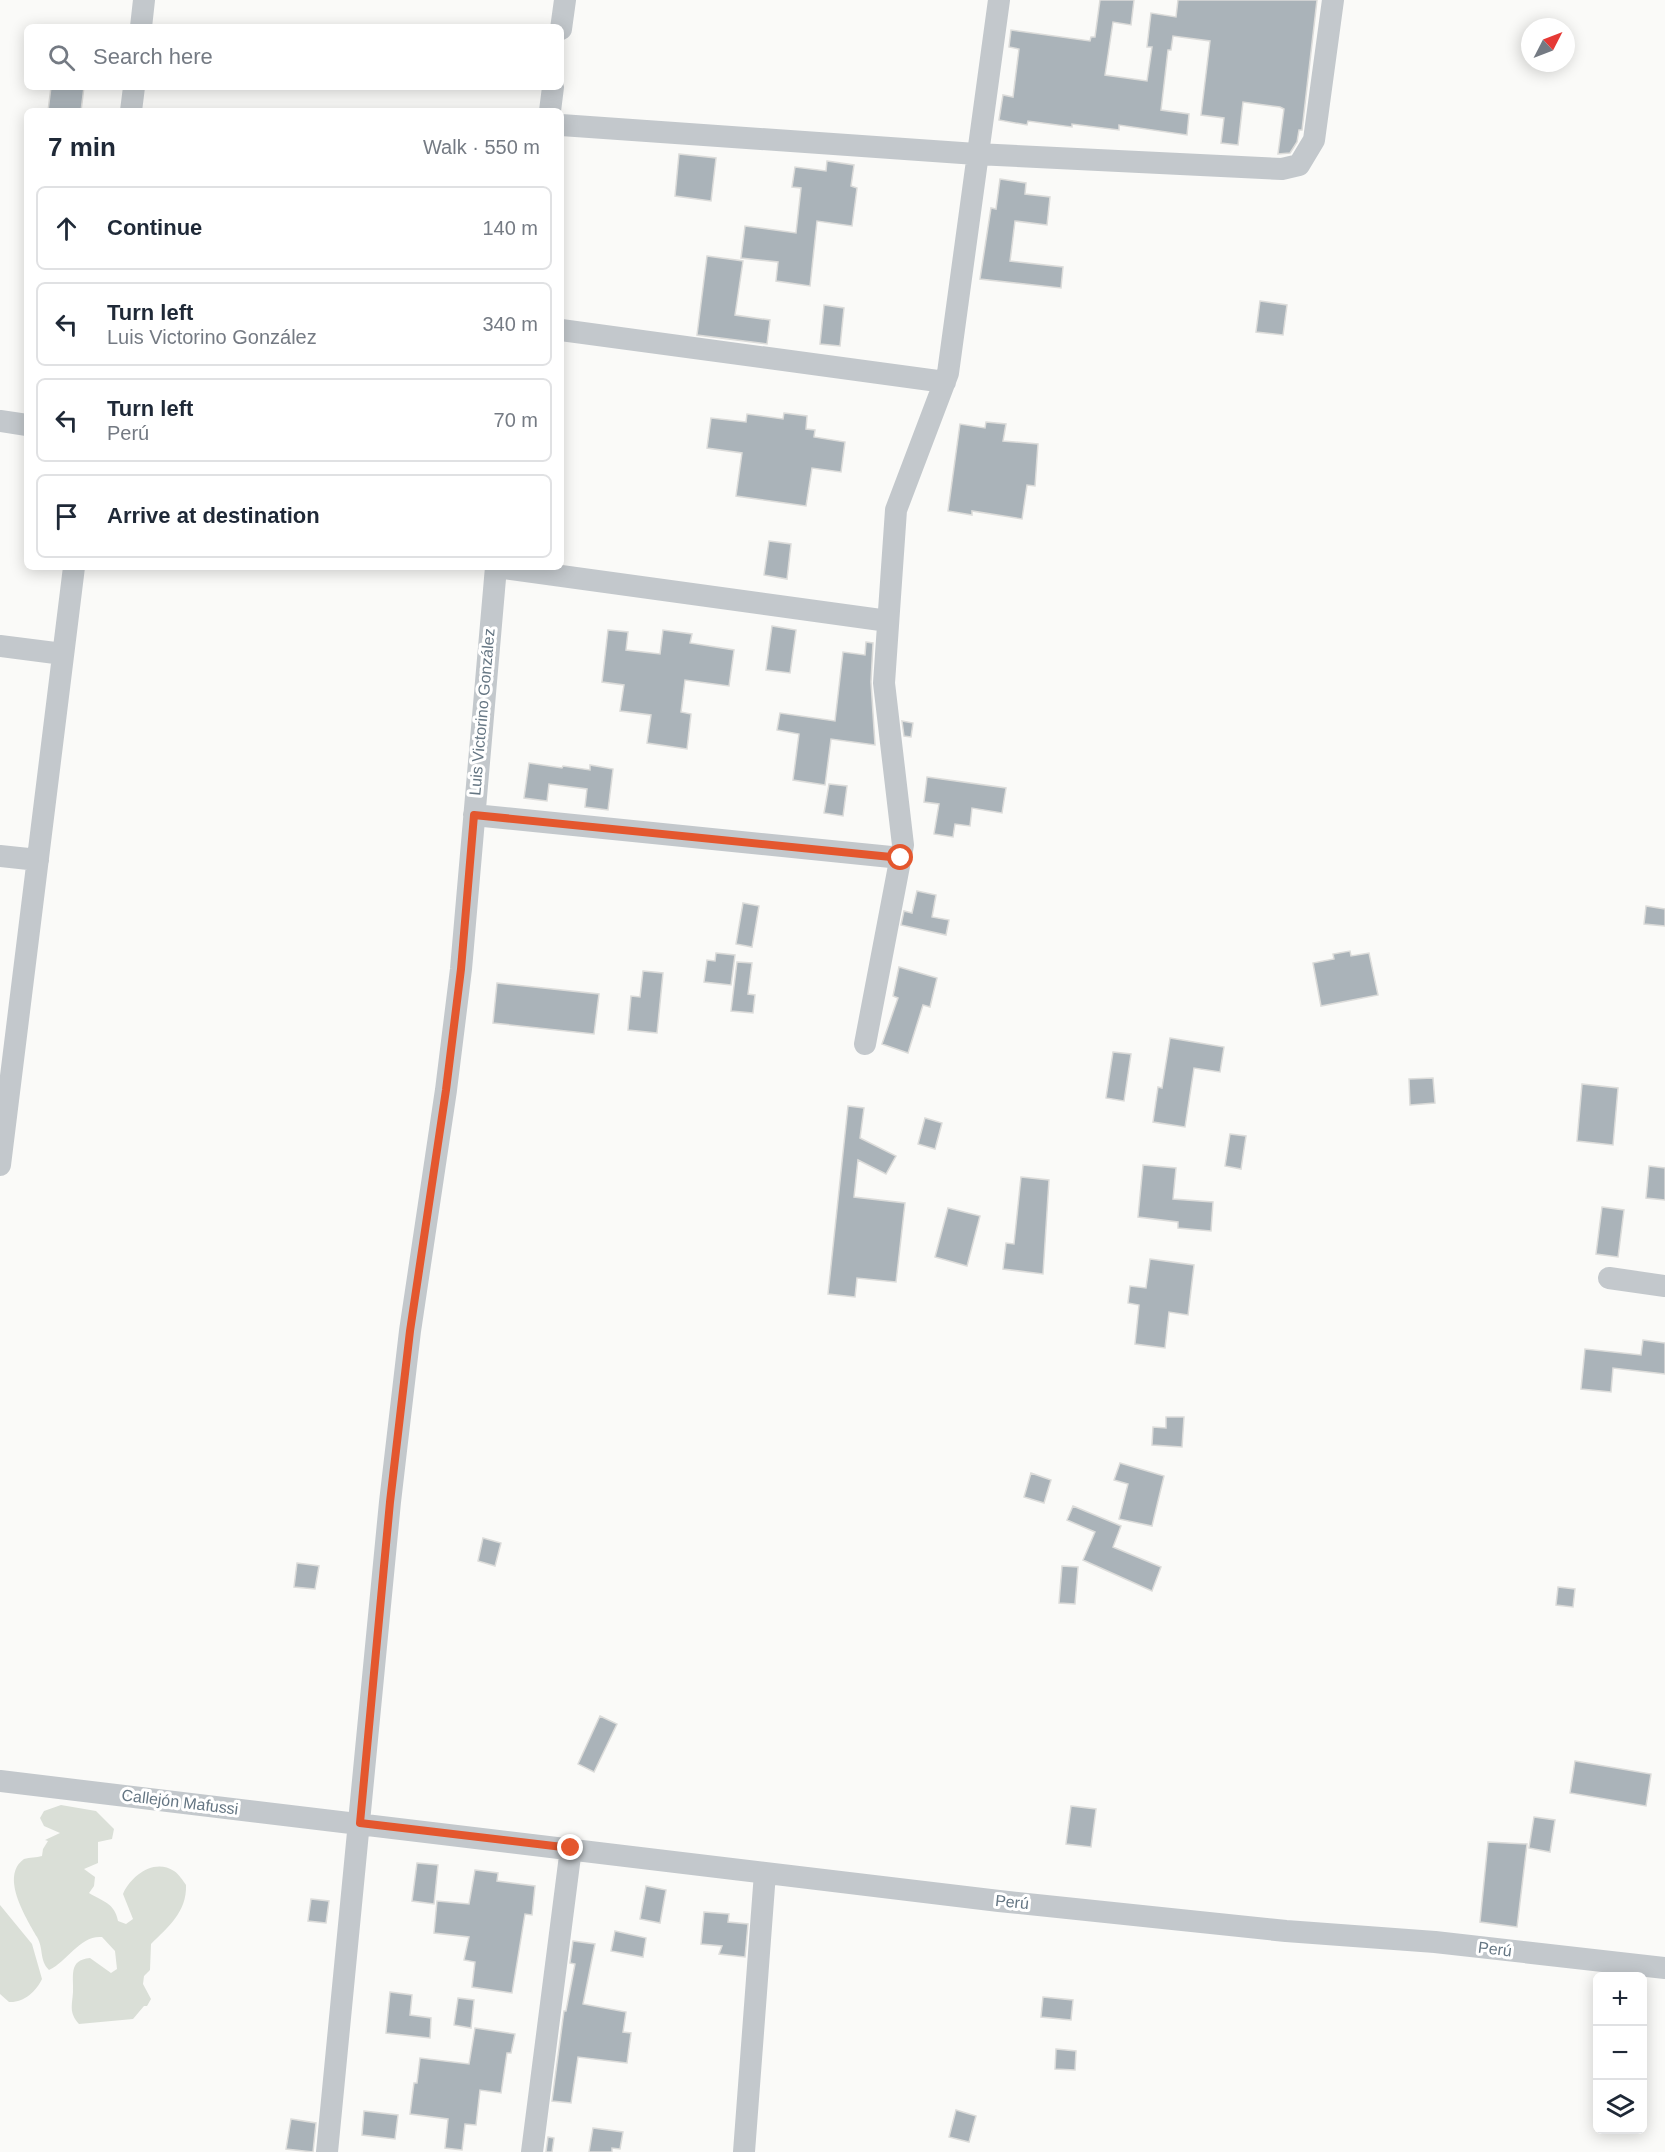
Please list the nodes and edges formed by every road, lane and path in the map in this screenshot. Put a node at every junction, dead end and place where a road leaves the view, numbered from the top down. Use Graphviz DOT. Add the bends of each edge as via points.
graph roads {
  1 [pos="144,0"];
  2 [pos="565,0"];
  3 [pos="999,0"];
  4 [pos="1333,0"];
  5 [pos="141,24"];
  6 [pos="562,24"];
  7 [pos="134,90"];
  8 [pos="554,90"];
  9 [pos="131,108"];
  10 [pos="550,108"];
  11 [pos="564,125"];
  12 [pos="976,154"];
  13 [pos="564,330"];
  14 [pos="945,382"];
  15 [pos="0,421"];
  16 [pos="24,425"];
  17 [pos="74,570"];
  18 [pos="496,570"];
  19 [pos="518,570"];
  20 [pos="888,621"];
  21 [pos="0,646"];
  22 [pos="63,654"];
  23 [pos="474,815"];
  24 [pos="0,856"];
  25 [pos="901,858"];
  26 [pos="38,860"];
  27 [pos="865,1044"];
  28 [pos="5,1085"];
  29 [pos="0,1165"];
  30 [pos="1609,1278"];
  31 [pos="1665,1286"];
  32 [pos="0,1781"];
  33 [pos="360,1823"];
  34 [pos="571,1848"];
  35 [pos="765,1873"];
  36 [pos="1665,1968"];
  37 [pos="327,2152"];
  38 [pos="532,2152"];
  39 [pos="744,2152"];
  1 -- 5 [label="street"];
  2 -- 6 [label="street"];
  3 -- 12 [label="street"];
  4 -- 12 [label="street" via="1314,140 1299,165 1282,170"];
  7 -- 9 [label="street"];
  8 -- 10 [label="street"];
  11 -- 12 [label="street"];
  12 -- 14 [label="street"];
  13 -- 14 [label="street"];
  14 -- 20 [label="street" via="896,510"];
  15 -- 16 [label="street"];
  17 -- 22 [label="street"];
  18 -- 23 [label="street, Luis Victorino González"];
  19 -- 20 [label="street"];
  20 -- 25 [label="street" via="884,683 903,845"];
  21 -- 22 [label="street"];
  22 -- 26 [label="street"];
  23 -- 25 [label="street"];
  23 -- 33 [label="street, Luis Victorino González" via="448,1079 410,1331 390,1502"];
  24 -- 26 [label="street"];
  25 -- 27 [label="street"];
  26 -- 28 [label="street"];
  28 -- 29 [label="street"];
  30 -- 31 [label="street"];
  32 -- 33 [label="street, Callejón Mafussi"];
  33 -- 34 [label="street, Perú"];
  33 -- 37 [label="street, Luis Victorino González"];
  34 -- 35 [label="street, Perú"];
  34 -- 38 [label="street"];
  35 -- 36 [label="street, Perú" via="999,1901"];
  35 -- 39 [label="street"];
}
